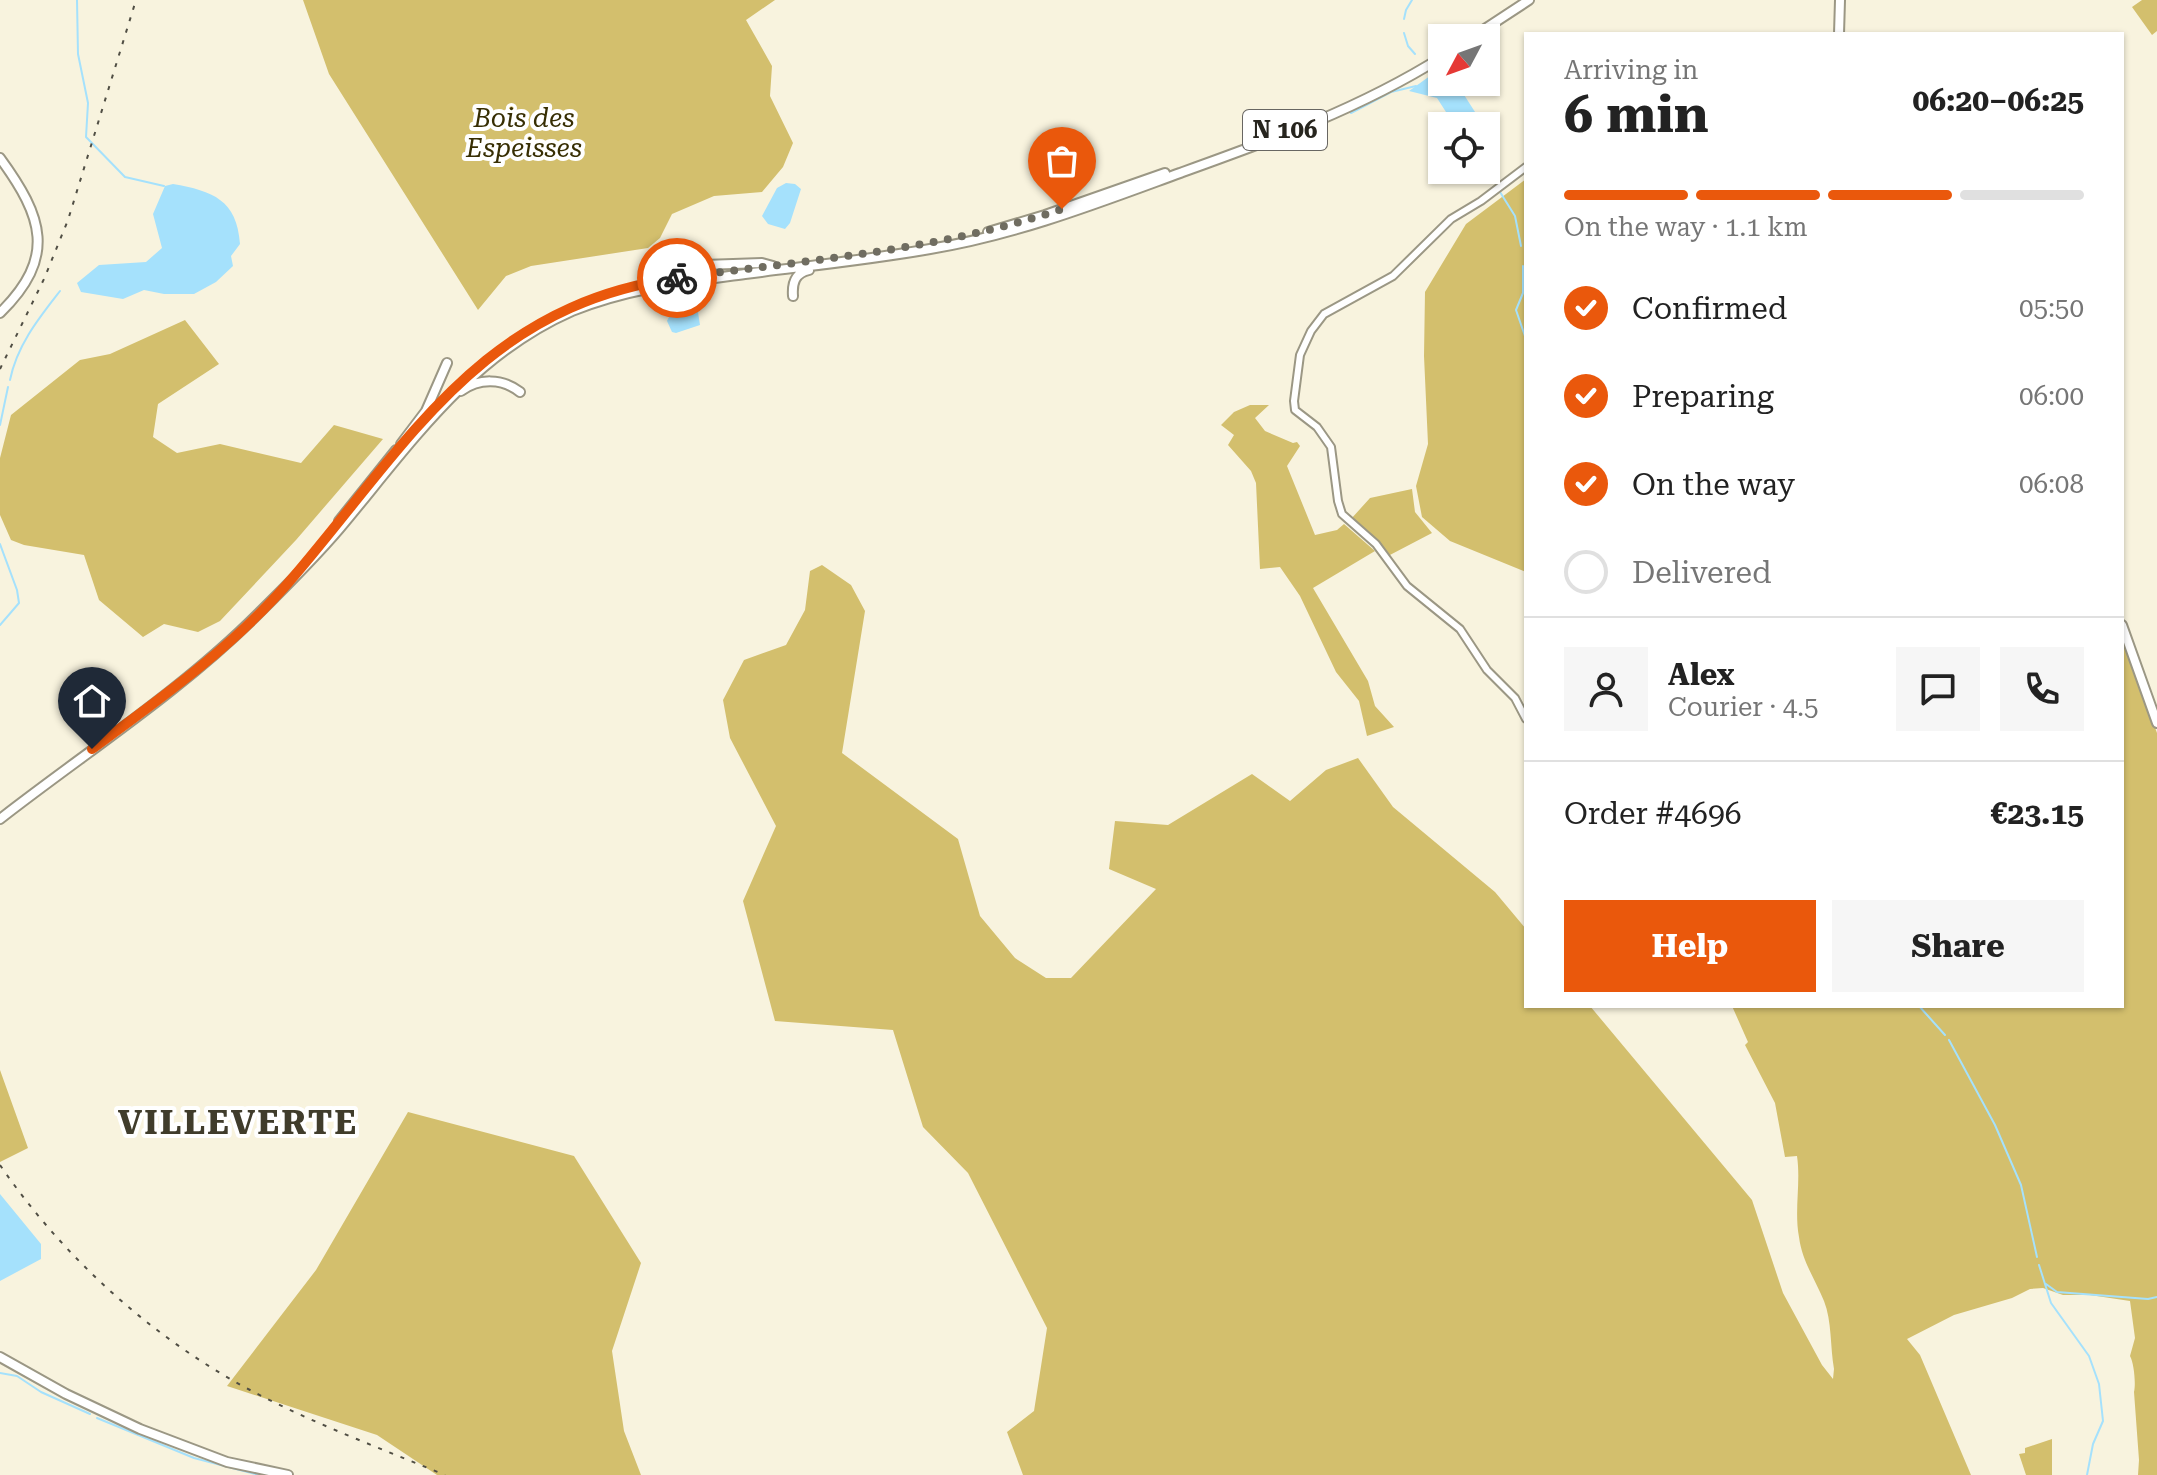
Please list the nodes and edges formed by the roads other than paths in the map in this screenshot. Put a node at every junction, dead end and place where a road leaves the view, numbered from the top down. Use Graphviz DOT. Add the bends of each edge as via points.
graph roads {
  1 [pos="1529,0"];
  2 [pos="1840,0"];
  3 [pos="1492,24"];
  4 [pos="1839,32"];
  5 [pos="1428,65"];
  6 [pos="1386,89"];
  7 [pos="0,158"];
  8 [pos="1524,169"];
  9 [pos="682,251"];
  10 [pos="874,258"];
  11 [pos="792,265"];
  12 [pos="771,268"];
  13 [pos="793,296"];
  14 [pos="0,313"];
  15 [pos="447,363"];
  16 [pos="520,392"];
  17 [pos="433,415"];
  18 [pos="401,444"];
  19 [pos="296,575"];
  20 [pos="2124,631"];
  21 [pos="1524,715"];
  22 [pos="2157,723"];
  23 [pos="43,784"];
  24 [pos="0,811"];
  25 [pos="0,819"];
  26 [pos="0,1357"];
  27 [pos="288,1475"];
  1 -- 3 [label="main road"];
  2 -- 4 [label="main road"];
  5 -- 6 [label="main road, N 106"];
  6 -- 10 [label="main road, N 106" via="1306,127 1048,220 958,244"];
  6 -- 11 [label="main road, N 106" via="1273,135 1011,226"];
  7 -- 14 [label="main road" via="37,220 38,256 31,276"];
  8 -- 21 [label="street" via="1451,219 1393,276 1320,318 1300,355 1294,407 1331,447 1342,514 1371,539 1407,586 1460,629"];
  9 -- 12 [label="main road" via="704,265 762,263"];
  10 -- 11 [label="main road, N 106"];
  10 -- 13 [label="main road" via="806,270 794,280"];
  11 -- 12 [label="main road, N 106"];
  12 -- 17 [label="main road, N 106" via="651,287 573,311 494,357"];
  12 -- 18 [label="main road, N 106" via="632,287 555,315 471,371"];
  15 -- 18 [label="main road" via="426,411"];
  16 -- 17 [label="main road" via="479,381"];
  17 -- 19 [label="main road, N 106"];
  18 -- 19 [label="main road, N 106"];
  19 -- 23 [label="main road, N 106" via="222,648"];
  20 -- 22 [label="main road"];
  23 -- 24 [label="main road, N 106"];
  23 -- 25 [label="main road, N 106"];
  26 -- 27 [label="main road" via="140,1429 227,1462"];
}
